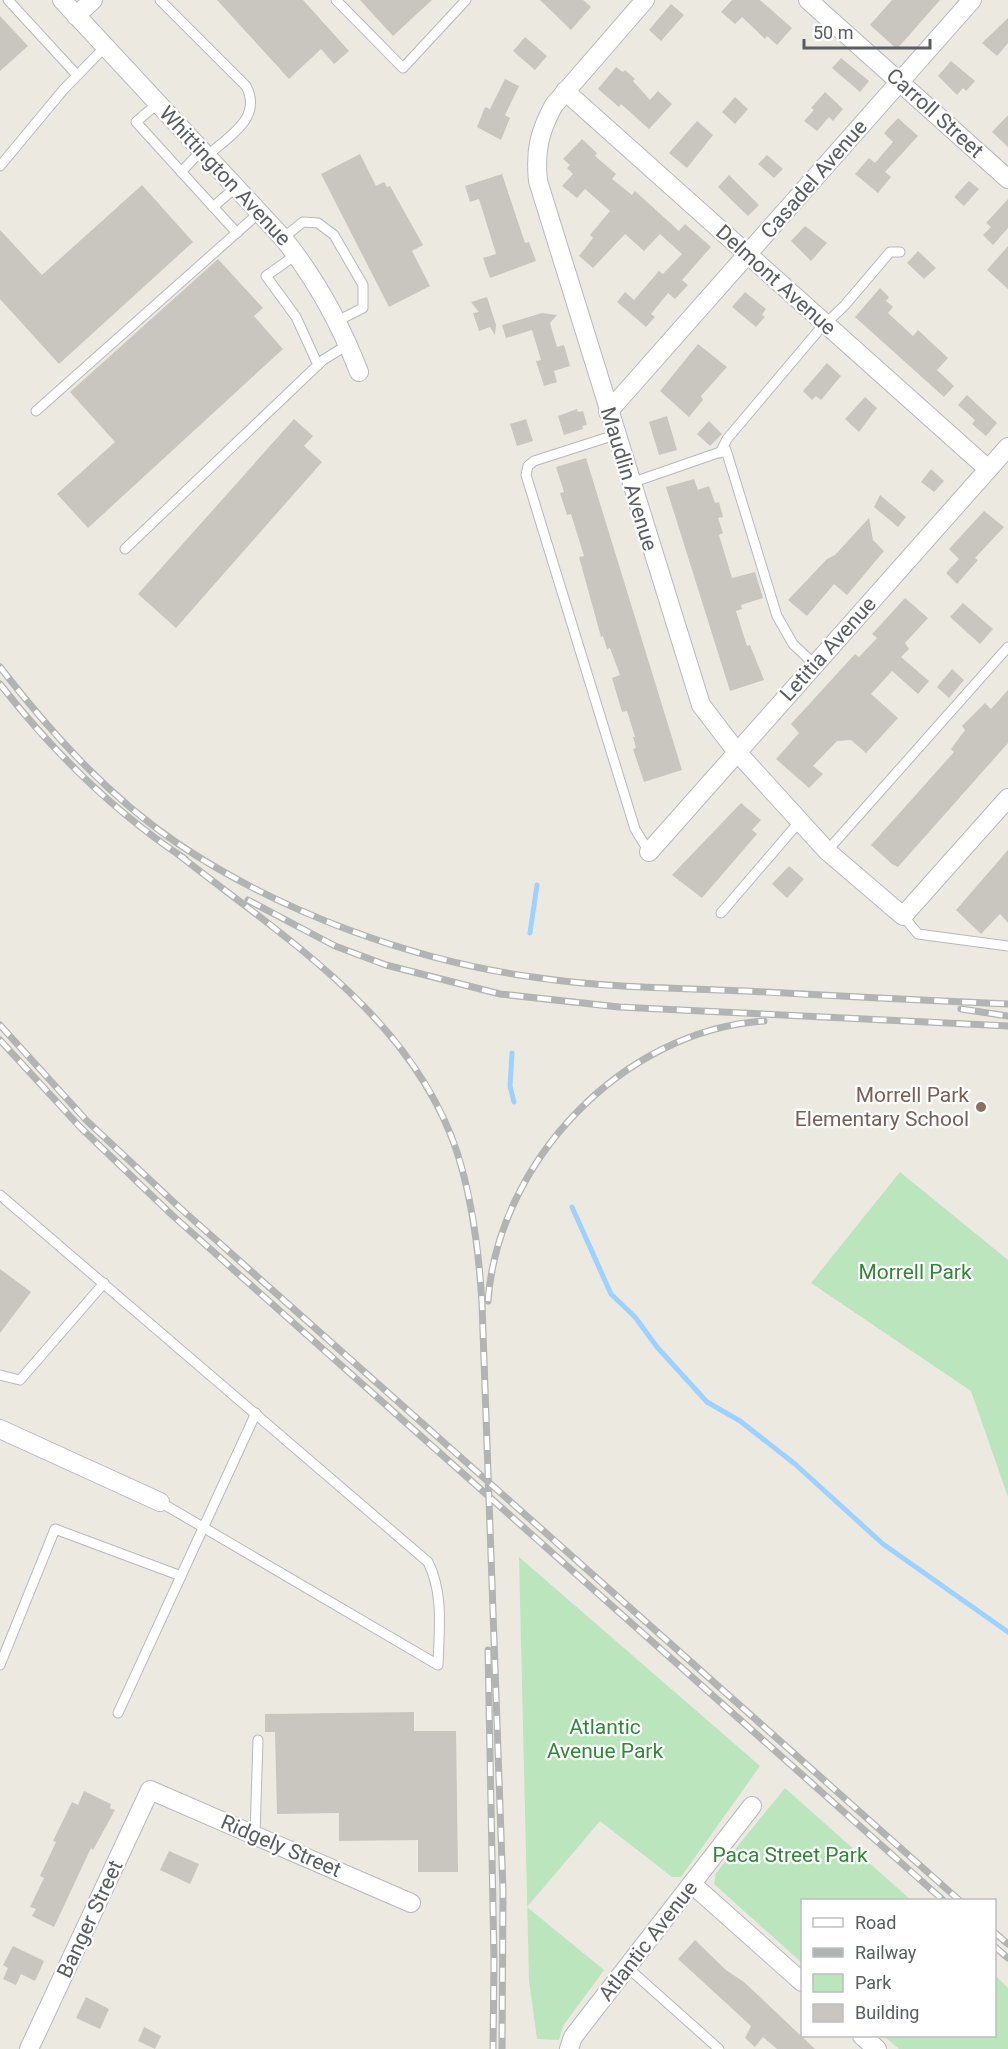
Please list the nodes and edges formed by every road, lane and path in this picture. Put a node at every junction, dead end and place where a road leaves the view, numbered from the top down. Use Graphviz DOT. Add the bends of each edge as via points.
graph roads {
  1 [pos="8,0"];
  2 [pos="62,0"];
  3 [pos="93,0"];
  4 [pos="160,0"];
  5 [pos="336,0"];
  6 [pos="466,0"];
  7 [pos="645,0"];
  8 [pos="808,0"];
  9 [pos="972,0"];
  10 [pos="76,16"];
  11 [pos="105,47"];
  12 [pos="77,75"];
  13 [pos="899,82"];
  14 [pos="565,92"];
  15 [pos="158,104"];
  16 [pos="205,153"];
  17 [pos="0,166"];
  18 [pos="181,172"];
  19 [pos="1008,179"];
  20 [pos="236,187"];
  21 [pos="213,207"];
  22 [pos="260,212"];
  23 [pos="237,233"];
  24 [pos="284,237"];
  25 [pos="900,252"];
  26 [pos="297,254"];
  27 [pos="747,254"];
  28 [pos="338,321"];
  29 [pos="826,324"];
  30 [pos="348,344"];
  31 [pos="318,365"];
  32 [pos="359,372"];
  33 [pos="36,411"];
  34 [pos="608,411"];
  35 [pos="615,435"];
  36 [pos="1008,447"];
  37 [pos="720,453"];
  38 [pos="988,469"];
  39 [pos="630,483"];
  40 [pos="125,549"];
  41 [pos="1008,647"];
  42 [pos="815,664"];
  43 [pos="737,752"];
  44 [pos="1008,798"];
  45 [pos="800,821"];
  46 [pos="827,851"];
  47 [pos="649,852"];
  48 [pos="721,913"];
  49 [pos="903,916"];
  50 [pos="1008,946"];
  51 [pos="0,1195"];
  52 [pos="104,1283"];
  53 [pos="0,1375"];
  54 [pos="256,1413"];
  55 [pos="0,1429"];
  56 [pos="160,1503"];
  57 [pos="203,1528"];
  58 [pos="181,1576"];
  59 [pos="0,1665"];
  60 [pos="118,1713"];
  61 [pos="258,1740"];
  62 [pos="150,1790"];
  63 [pos="753,1806"];
  64 [pos="255,1835"];
  65 [pos="692,1884"];
  66 [pos="411,1903"];
  67 [pos="627,1967"];
  68 [pos="801,1981"];
  69 [pos="863,2037"];
  70 [pos="29,2049"];
  71 [pos="569,2049"];
  72 [pos="719,2049"];
  73 [pos="877,2049"];
  1 -- 12 [label="lane"];
  2 -- 10 [label="street, Whittington Avenue"];
  3 -- 10 [label="street"];
  4 -- 16 [label="lane" via="250,93 250,116"];
  5 -- 6 [label="lane" via="403,68"];
  7 -- 14 [label="street, Maudlin Avenue"];
  8 -- 13 [label="street, Carroll Street"];
  9 -- 13 [label="street, Casadel Avenue"];
  10 -- 11 [label="street, Whittington Avenue"];
  11 -- 12 [label="lane"];
  11 -- 15 [label="street, Whittington Avenue"];
  12 -- 17 [label="lane"];
  13 -- 19 [label="street, Carroll Street"];
  13 -- 27 [label="street, Casadel Avenue"];
  14 -- 27 [label="street, Delmont Avenue"];
  14 -- 34 [label="street, Maudlin Avenue" via="543,126 536,146 538,181"];
  15 -- 16 [label="street, Whittington Avenue"];
  15 -- 18 [label="lane" via="136,122"];
  16 -- 18 [label="lane"];
  16 -- 20 [label="street, Whittington Avenue"];
  18 -- 21 [label="lane"];
  20 -- 21 [label="lane"];
  20 -- 22 [label="street, Whittington Avenue"];
  21 -- 23 [label="lane"];
  22 -- 23 [label="lane"];
  22 -- 24 [label="street, Whittington Avenue"];
  23 -- 33 [label="lane"];
  24 -- 26 [label="street, Whittington Avenue"];
  24 -- 28 [label="lane" via="303,222 318,223 334,235 363,285 363,308"];
  25 -- 29 [label="lane" via="890,252"];
  26 -- 28 [label="street, Whittington Avenue"];
  26 -- 31 [label="lane" via="266,276 296,317"];
  27 -- 29 [label="street, Delmont Avenue"];
  27 -- 34 [label="street, Casadel Avenue"];
  28 -- 30 [label="street, Whittington Avenue"];
  29 -- 37 [label="lane" via="727,439"];
  29 -- 38 [label="street, Delmont Avenue"];
  30 -- 31 [label="lane"];
  30 -- 32 [label="street, Whittington Avenue"];
  31 -- 40 [label="lane"];
  34 -- 35 [label="street, Maudlin Avenue"];
  35 -- 39 [label="street, Maudlin Avenue"];
  35 -- 47 [label="lane" via="534,460 526,475 635,829"];
  36 -- 38 [label="street, Letitia Avenue"];
  37 -- 39 [label="lane"];
  37 -- 42 [label="lane" via="726,450 781,625 793,644"];
  38 -- 42 [label="street, Letitia Avenue"];
  39 -- 43 [label="street, Maudlin Avenue" via="693,688 710,720"];
  41 -- 46 [label="lane"];
  42 -- 43 [label="street, Letitia Avenue"];
  43 -- 45 [label="street, Maudlin Avenue"];
  43 -- 47 [label="street, Letitia Avenue"];
  44 -- 49 [label="street"];
  45 -- 46 [label="street, Maudlin Avenue"];
  45 -- 48 [label="lane"];
  46 -- 49 [label="street, Maudlin Avenue"];
  49 -- 50 [label="lane" via="918,934"];
  51 -- 52 [label="lane"];
  52 -- 53 [label="lane" via="20,1380"];
  52 -- 54 [label="lane"];
  54 -- 57 [label="lane"];
  54 -- 57 [label="lane" via="428,1562 440,1599 438,1665"];
  55 -- 56 [label="street"];
  56 -- 57 [label="lane"];
  57 -- 58 [label="lane"];
  58 -- 59 [label="lane" via="55,1529"];
  58 -- 60 [label="lane"];
  61 -- 64 [label="lane"];
  62 -- 64 [label="street, Ridgely Street"];
  62 -- 70 [label="street, Banger Street"];
  63 -- 65 [label="street, Atlantic Avenue"];
  64 -- 66 [label="street, Ridgely Street"];
  65 -- 67 [label="street, Atlantic Avenue"];
  65 -- 68 [label="street"];
  67 -- 71 [label="street, Atlantic Avenue" via="573,2037"];
  67 -- 72 [label="lane"];
  69 -- 73 [label="street"];
}
